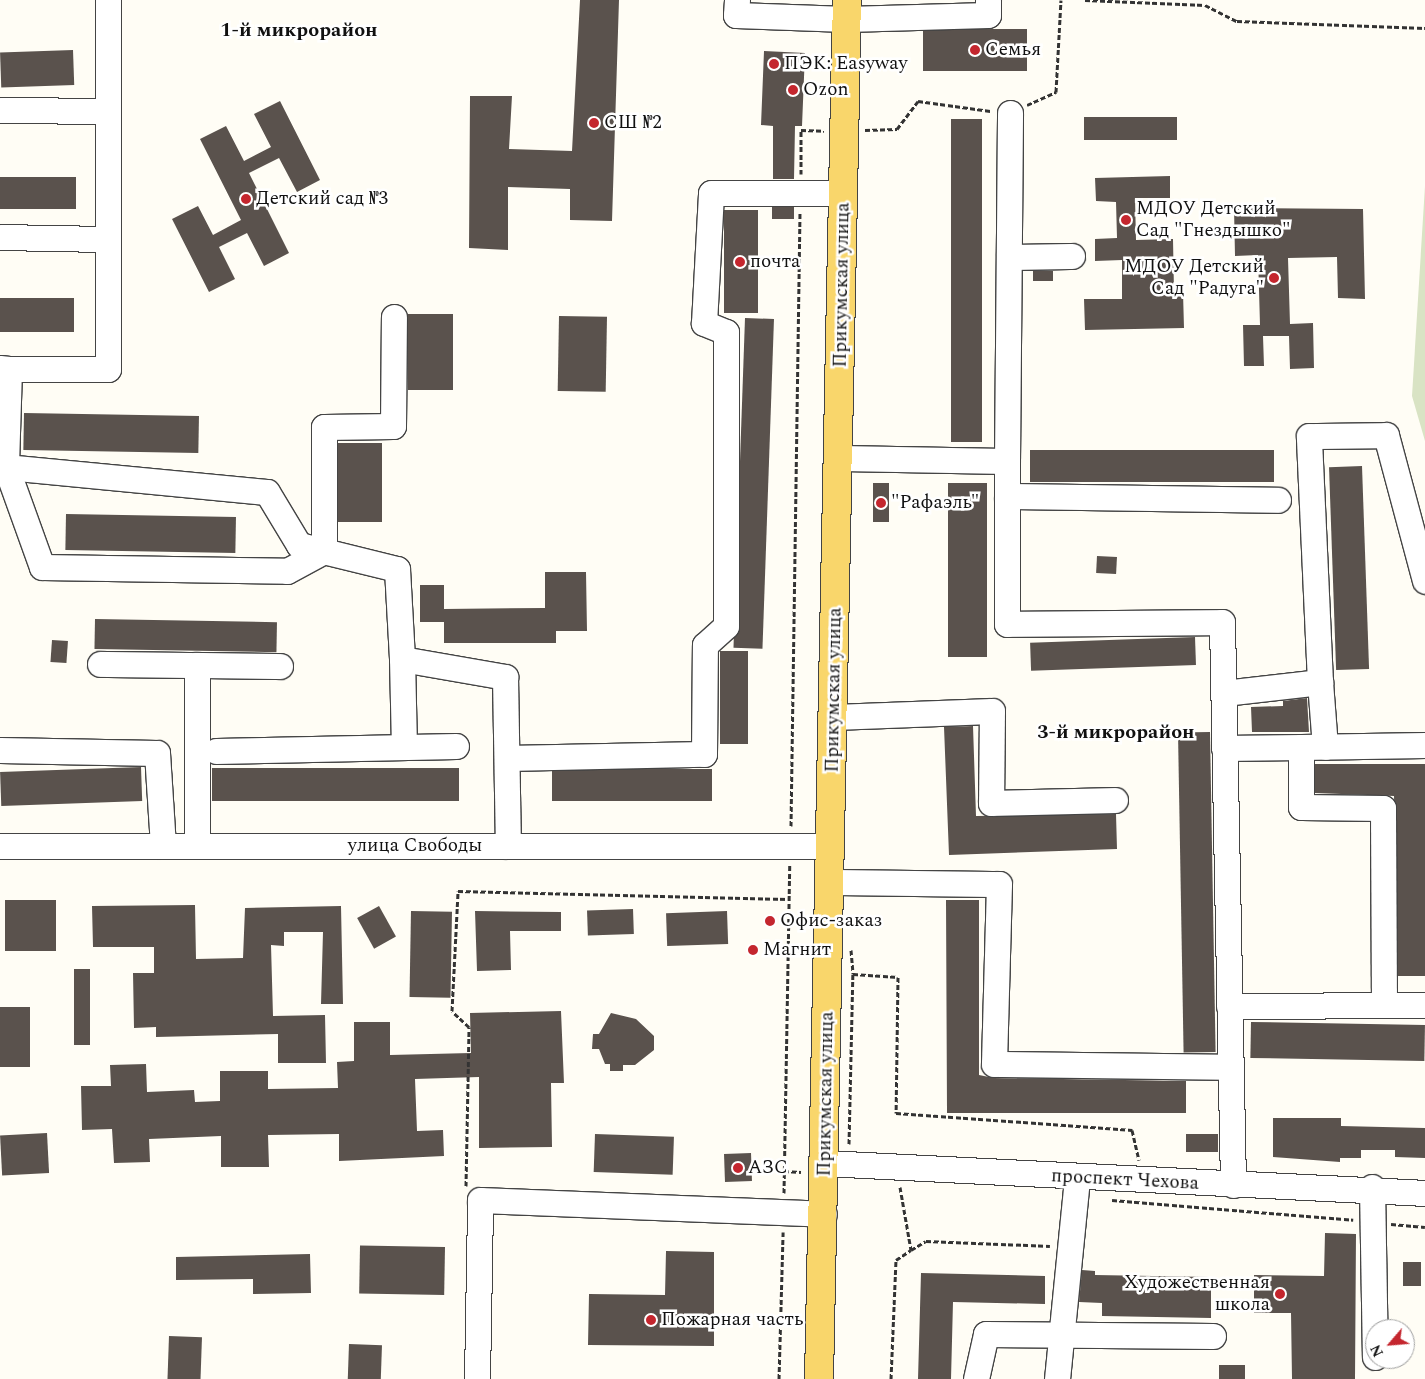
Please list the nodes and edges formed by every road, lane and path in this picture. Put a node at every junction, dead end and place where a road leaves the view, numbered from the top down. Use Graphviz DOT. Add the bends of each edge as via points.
graph roads {
  1 [pos="108,0"];
  2 [pos="737,0"];
  3 [pos="988,0"];
  4 [pos="1085,0"];
  5 [pos="846,9"];
  6 [pos="1425,28"];
  7 [pos="0,110"];
  8 [pos="108,111"];
  9 [pos="1010,113"];
  10 [pos="843,193"];
  11 [pos="0,237"];
  12 [pos="108,239"];
  13 [pos="1072,256"];
  14 [pos="1009,257"];
  15 [pos="394,317"];
  16 [pos="4,368"];
  17 [pos="840,458"];
  18 [pos="1007,461"];
  19 [pos="6,467"];
  20 [pos="1007,496"];
  21 [pos="1278,500"];
  22 [pos="324,551"];
  23 [pos="1425,581"];
  24 [pos="402,659"];
  25 [pos="100,664"];
  26 [pos="196,665"];
  27 [pos="280,666"];
  28 [pos="1320,682"];
  29 [pos="1224,693"];
  30 [pos="833,717"];
  31 [pos="1425,745"];
  32 [pos="456,746"];
  33 [pos="404,747"];
  34 [pos="1313,747"];
  35 [pos="1224,748"];
  36 [pos="0,750"];
  37 [pos="216,751"];
  38 [pos="507,758"];
  39 [pos="1115,800"];
  40 [pos="0,846"];
  41 [pos="163,846"];
  42 [pos="197,846"];
  43 [pos="508,846"];
  44 [pos="830,846"];
  45 [pos="829,882"];
  46 [pos="790,898"];
  47 [pos="1384,1005"];
  48 [pos="1425,1005"];
  49 [pos="1229,1006"];
  50 [pos="1231,1067"];
  51 [pos="1150,1162"];
  52 [pos="837,1164"];
  53 [pos="784,1171"];
  54 [pos="1077,1178"];
  55 [pos="1372,1187"];
  56 [pos="1224,1192"];
  57 [pos="1425,1192"];
  58 [pos="466,1194"];
  59 [pos="783,1213"];
  60 [pos="824,1214"];
  61 [pos="910,1250"];
  62 [pos="1374,1319"];
  63 [pos="1061,1334"];
  64 [pos="1213,1336"];
  65 [pos="477,1379"];
  66 [pos="779,1379"];
  67 [pos="819,1379"];
  68 [pos="892,1379"];
  69 [pos="976,1379"];
  70 [pos="1057,1379"];
  1 -- 8 [label="street"];
  2 -- 5 [label="street" via="736,15"];
  3 -- 5 [label="street" via="988,15"];
  4 -- 6 [label="path" via="1205,5 1237,21"];
  5 -- 10 [label="main road, Прикумская улица"];
  7 -- 8 [label="street"];
  8 -- 12 [label="street"];
  9 -- 14 [label="street"];
  10 -- 17 [label="main road, Прикумская улица"];
  10 -- 38 [label="street" via="711,193 704,323 726,332 726,626 705,645 704,754"];
  11 -- 12 [label="street"];
  12 -- 16 [label="street" via="108,369"];
  13 -- 14 [label="street"];
  14 -- 18 [label="street"];
  15 -- 22 [label="street" via="394,426 324,427"];
  16 -- 19 [label="street"];
  17 -- 18 [label="street"];
  17 -- 30 [label="main road, Прикумская улица"];
  18 -- 20 [label="street"];
  19 -- 22 [label="street" via="267,492 298,545"];
  19 -- 22 [label="street" via="42,567 287,571"];
  20 -- 21 [label="street"];
  20 -- 29 [label="street" via="1007,624 1222,622"];
  22 -- 24 [label="street" via="397,569"];
  23 -- 28 [label="street" via="1386,435 1309,436"];
  24 -- 33 [label="street"];
  24 -- 38 [label="street" via="505,676"];
  25 -- 26 [label="street"];
  26 -- 27 [label="street"];
  26 -- 42 [label="street"];
  28 -- 29 [label="street"];
  28 -- 34 [label="street"];
  29 -- 35 [label="street"];
  30 -- 39 [label="street" via="992,711 991,803"];
  30 -- 44 [label="main road, Прикумская улица"];
  31 -- 34 [label="street"];
  32 -- 33 [label="street"];
  33 -- 37 [label="street"];
  34 -- 35 [label="street"];
  34 -- 47 [label="street" via="1301,807 1383,808"];
  35 -- 49 [label="street"];
  36 -- 41 [label="street" via="157,753"];
  38 -- 43 [label="street"];
  40 -- 41 [label="street, улица Свободы"];
  41 -- 42 [label="street, улица Свободы"];
  42 -- 43 [label="street, улица Свободы"];
  43 -- 44 [label="street, улица Свободы"];
  44 -- 45 [label="main road, Прикумская улица"];
  45 -- 50 [label="street" via="999,884 994,1064"];
  45 -- 52 [label="main road, Прикумская улица"];
  46 -- 58 [label="path" via="458,891 452,1011 469,1027"];
  47 -- 48 [label="street"];
  47 -- 49 [label="street"];
  49 -- 50 [label="street"];
  50 -- 56 [label="street"];
  51 -- 52 [label="path" via="1140,1162 1132,1130 896,1113 898,976 853,974"];
  52 -- 54 [label="street, проспект Чехова"];
  52 -- 60 [label="main road, Прикумская улица"];
  53 -- 59 [label="path"];
  54 -- 56 [label="street, проспект Чехова"];
  54 -- 63 [label="street"];
  55 -- 56 [label="street, проспект Чехова"];
  55 -- 57 [label="street, проспект Чехова"];
  55 -- 62 [label="street"];
  59 -- 60 [label="street"];
  59 -- 65 [label="street" via="480,1200"];
  59 -- 66 [label="path"];
  60 -- 67 [label="main road, Прикумская улица"];
  61 -- 68 [label="path" via="896,1260"];
  63 -- 64 [label="street"];
  63 -- 69 [label="street" via="986,1334"];
  63 -- 70 [label="street"];
}
